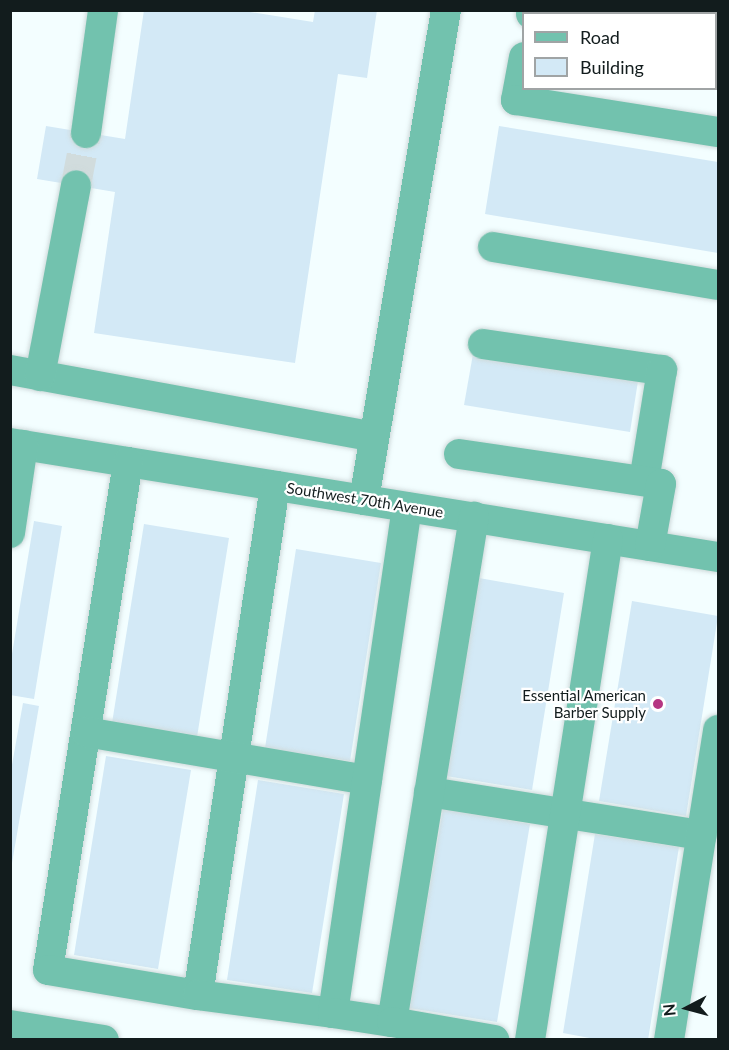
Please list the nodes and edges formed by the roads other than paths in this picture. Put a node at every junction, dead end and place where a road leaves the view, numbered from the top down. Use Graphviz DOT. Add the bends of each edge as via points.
graph roads {
  1 [pos="103,10"];
  2 [pos="446,10"];
  3 [pos="522,68"];
  4 [pos="718,132"];
  5 [pos="86,133"];
  6 [pos="76,186"];
  7 [pos="493,247"];
  8 [pos="718,285"];
  9 [pos="483,344"];
  10 [pos="10,370"];
  11 [pos="39,376"];
  12 [pos="374,437"];
  13 [pos="17,444"];
  14 [pos="459,454"];
  15 [pos="128,462"];
  16 [pos="644,481"];
  17 [pos="275,486"];
  18 [pos="364,500"];
  19 [pos="407,507"];
  20 [pos="474,517"];
  21 [pos="10,533"];
  22 [pos="608,539"];
  23 [pos="650,546"];
  24 [pos="718,557"];
  25 [pos="718,730"];
  26 [pos="86,732"];
  27 [pos="234,757"];
  28 [pos="367,780"];
  29 [pos="429,792"];
  30 [pos="565,812"];
  31 [pos="702,835"];
  32 [pos="198,995"];
  33 [pos="333,1013"];
  34 [pos="392,1022"];
  35 [pos="10,1025"];
  36 [pos="104,1040"];
  37 [pos="494,1040"];
  38 [pos="530,1040"];
  39 [pos="669,1040"];
  1 -- 5 [label="street"];
  2 -- 12 [label="street"];
  3 -- 4 [label="street" via="516,100"];
  6 -- 11 [label="street"];
  7 -- 8 [label="street"];
  9 -- 16 [label="street" via="662,370"];
  10 -- 11 [label="street"];
  11 -- 12 [label="street"];
  12 -- 18 [label="street"];
  13 -- 15 [label="street, Southwest 70th Avenue"];
  13 -- 21 [label="street"];
  14 -- 16 [label="street"];
  15 -- 17 [label="street, Southwest 70th Avenue"];
  15 -- 26 [label="street"];
  16 -- 23 [label="street" via="661,484"];
  17 -- 18 [label="street, Southwest 70th Avenue"];
  17 -- 27 [label="street"];
  18 -- 19 [label="street, Southwest 70th Avenue"];
  19 -- 20 [label="street, Southwest 70th Avenue"];
  19 -- 28 [label="street"];
  20 -- 22 [label="street, Southwest 70th Avenue"];
  20 -- 29 [label="street"];
  22 -- 23 [label="street, Southwest 70th Avenue"];
  22 -- 30 [label="street"];
  23 -- 24 [label="street, Southwest 70th Avenue"];
  25 -- 31 [label="street"];
  26 -- 27 [label="street"];
  26 -- 32 [label="street" via="48,970"];
  27 -- 28 [label="street"];
  27 -- 32 [label="street"];
  28 -- 33 [label="street"];
  29 -- 30 [label="street"];
  29 -- 34 [label="street"];
  30 -- 31 [label="street"];
  30 -- 38 [label="street"];
  31 -- 39 [label="street"];
  32 -- 33 [label="street"];
  33 -- 34 [label="street"];
  34 -- 37 [label="street"];
  35 -- 36 [label="street"];
}
